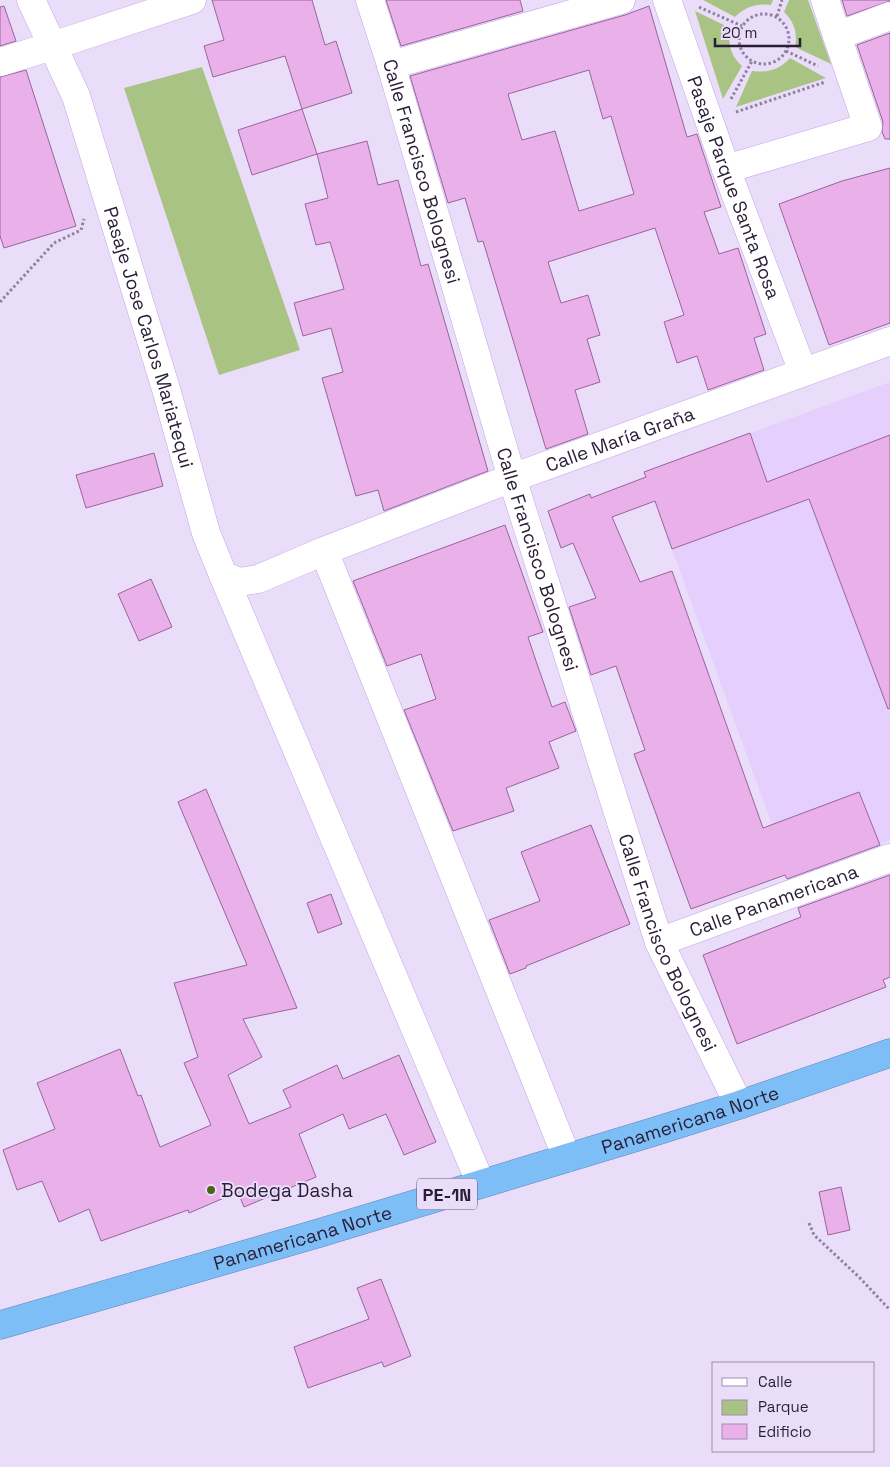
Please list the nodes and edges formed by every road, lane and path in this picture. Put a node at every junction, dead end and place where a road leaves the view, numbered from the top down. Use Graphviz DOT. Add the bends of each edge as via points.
graph roads {
  1 [pos="31,0"];
  2 [pos="192,0"];
  3 [pos="370,0"];
  4 [pos="621,0"];
  5 [pos="667,0"];
  6 [pos="782,0"];
  7 [pos="825,0"];
  8 [pos="693,4"];
  9 [pos="777,16"];
  10 [pos="890,16"];
  11 [pos="742,26"];
  12 [pos="837,36"];
  13 [pos="52,46"];
  14 [pos="786,51"];
  15 [pos="752,61"];
  16 [pos="0,62"];
  17 [pos="391,65"];
  18 [pos="825,69"];
  19 [pos="832,80"];
  20 [pos="730,101"];
  21 [pos="730,114"];
  22 [pos="726,169"];
  23 [pos="85,212"];
  24 [pos="0,302"];
  25 [pos="890,341"];
  26 [pos="803,372"];
  27 [pos="512,478"];
  28 [pos="324,551"];
  29 [pos="223,575"];
  30 [pos="890,858"];
  31 [pos="659,942"];
  32 [pos="890,1053"];
  33 [pos="739,1105"];
  34 [pos="567,1158"];
  35 [pos="480,1184"];
  36 [pos="809,1224"];
  37 [pos="890,1310"];
  38 [pos="0,1325"];
  1 -- 13 [label="street, Pasaje Jose Carlos Mariatequi"];
  2 -- 13 [label="street"];
  3 -- 17 [label="street, Calle Francisco Bolognesi"];
  4 -- 17 [label="street"];
  5 -- 22 [label="street, Pasaje Parque Santa Rosa"];
  6 -- 9 [label="path"];
  7 -- 12 [label="street"];
  8 -- 11 [label="path"];
  9 -- 11 [label="path" via="757,14"];
  9 -- 14 [label="path" via="788,32"];
  10 -- 12 [label="street"];
  11 -- 15 [label="path" via="740,46"];
  12 -- 22 [label="street" via="868,128"];
  13 -- 16 [label="street"];
  13 -- 29 [label="street, Pasaje Jose Carlos Mariatequi" via="76,96 166,389 206,533"];
  14 -- 15 [label="path" via="771,63"];
  14 -- 18 [label="path"];
  15 -- 20 [label="path"];
  17 -- 27 [label="street, Calle Francisco Bolognesi"];
  19 -- 21 [label="path"];
  22 -- 26 [label="street, Pasaje Parque Santa Rosa"];
  23 -- 24 [label="path" via="81,230 54,243"];
  25 -- 26 [label="street, Calle María Graña"];
  26 -- 27 [label="street, Calle María Graña"];
  27 -- 28 [label="street, Calle María Graña"];
  27 -- 31 [label="street, Calle Francisco Bolognesi"];
  28 -- 29 [label="street" via="258,579 239,582"];
  28 -- 34 [label="street"];
  29 -- 35 [label="street, Pasaje Jose Carlos Mariatequi"];
  30 -- 31 [label="street, Calle Panamericana"];
  31 -- 33 [label="street, Calle Francisco Bolognesi"];
  32 -- 33 [label="highway, Panamericana Norte / PE-1N"];
  33 -- 34 [label="highway, Panamericana Norte / PE-1N"];
  34 -- 35 [label="highway, Panamericana Norte / PE-1N"];
  35 -- 38 [label="highway, Panamericana Norte / PE-1N"];
  36 -- 37 [label="path" via="814,1235"];
}
